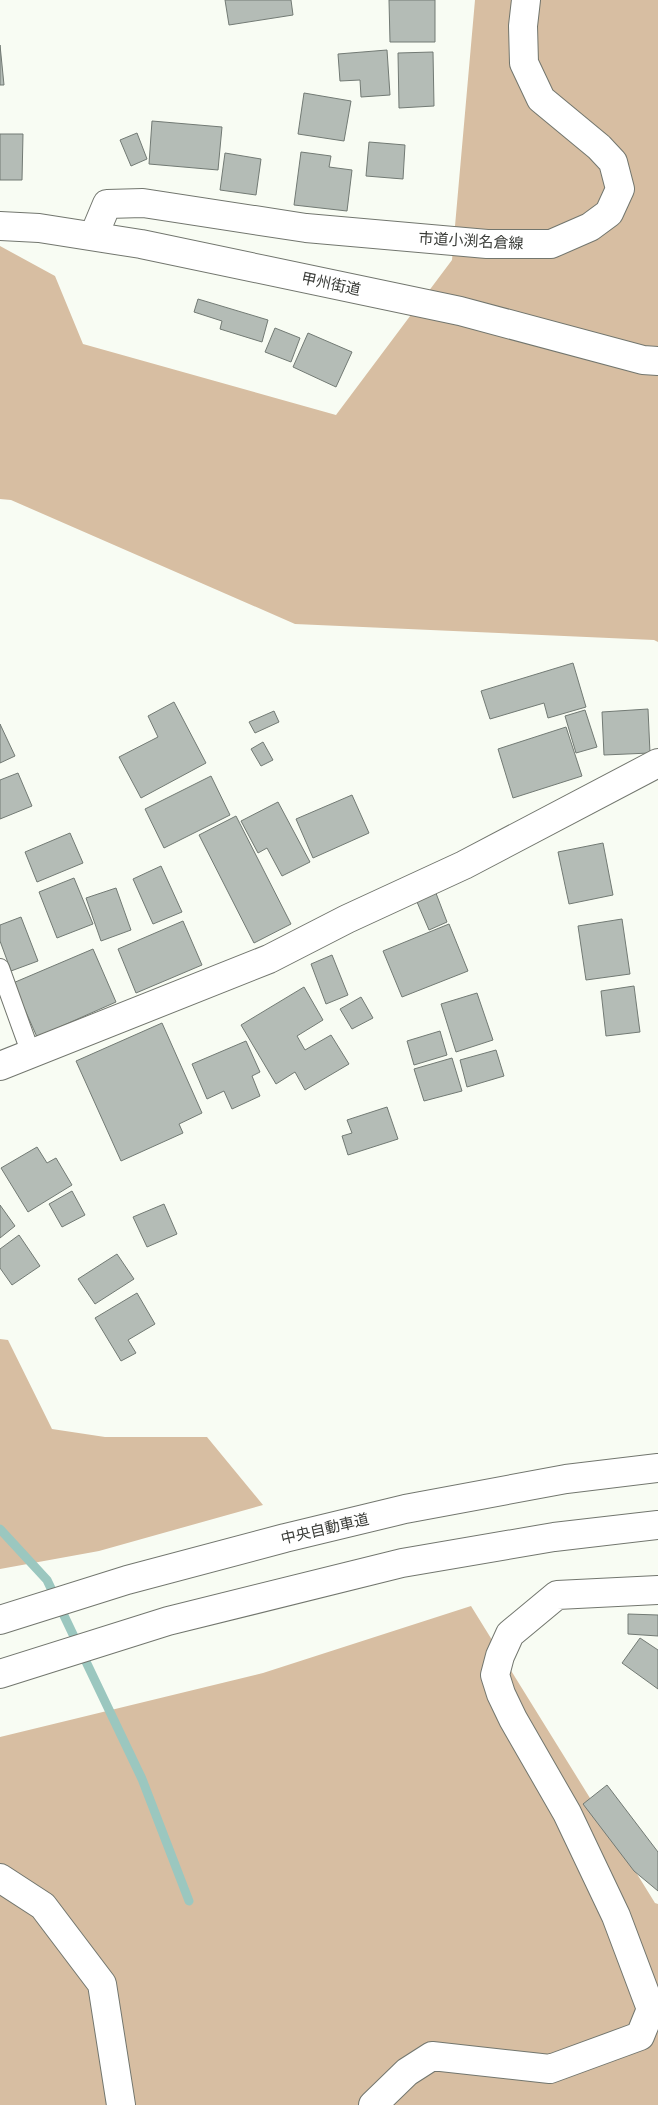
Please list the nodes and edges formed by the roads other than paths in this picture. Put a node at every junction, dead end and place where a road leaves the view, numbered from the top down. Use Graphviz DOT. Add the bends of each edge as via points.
graph roads {
  1 [pos="526,0"];
  2 [pos="0,226"];
  3 [pos="94,236"];
  4 [pos="658,361"];
  5 [pos="658,763"];
  6 [pos="0,968"];
  7 [pos="31,1054"];
  8 [pos="0,1066"];
  9 [pos="658,1468"];
  10 [pos="658,1525"];
  11 [pos="658,1590"];
  12 [pos="0,1620"];
  13 [pos="0,1674"];
  14 [pos="0,1878"];
  15 [pos="121,2105"];
  16 [pos="374,2105"];
  1 -- 3 [label="main road, 市道小渕名倉線" via="524,63 541,99 613,162 620,189 609,213 590,227 551,244 488,244 306,228 143,203 106,204"];
  2 -- 3 [label="main road, 甲州街道"];
  3 -- 4 [label="main road, 甲州街道" via="460,311 643,360"];
  5 -- 7 [label="main road" via="464,865 269,959"];
  6 -- 7 [label="lane"];
  7 -- 8 [label="main road"];
  9 -- 12 [label="main road, 中央自動車道" via="566,1479 388,1514 127,1580"];
  10 -- 13 [label="main road" via="554,1537 402,1563 168,1621"];
  11 -- 16 [label="main road" via="557,1595 510,1634 495,1675 513,1719 567,1813 616,1916 651,2009 640,2036 550,2069 432,2056 407,2072"];
  14 -- 15 [label="main road" via="42,1906 102,1984"];
}
